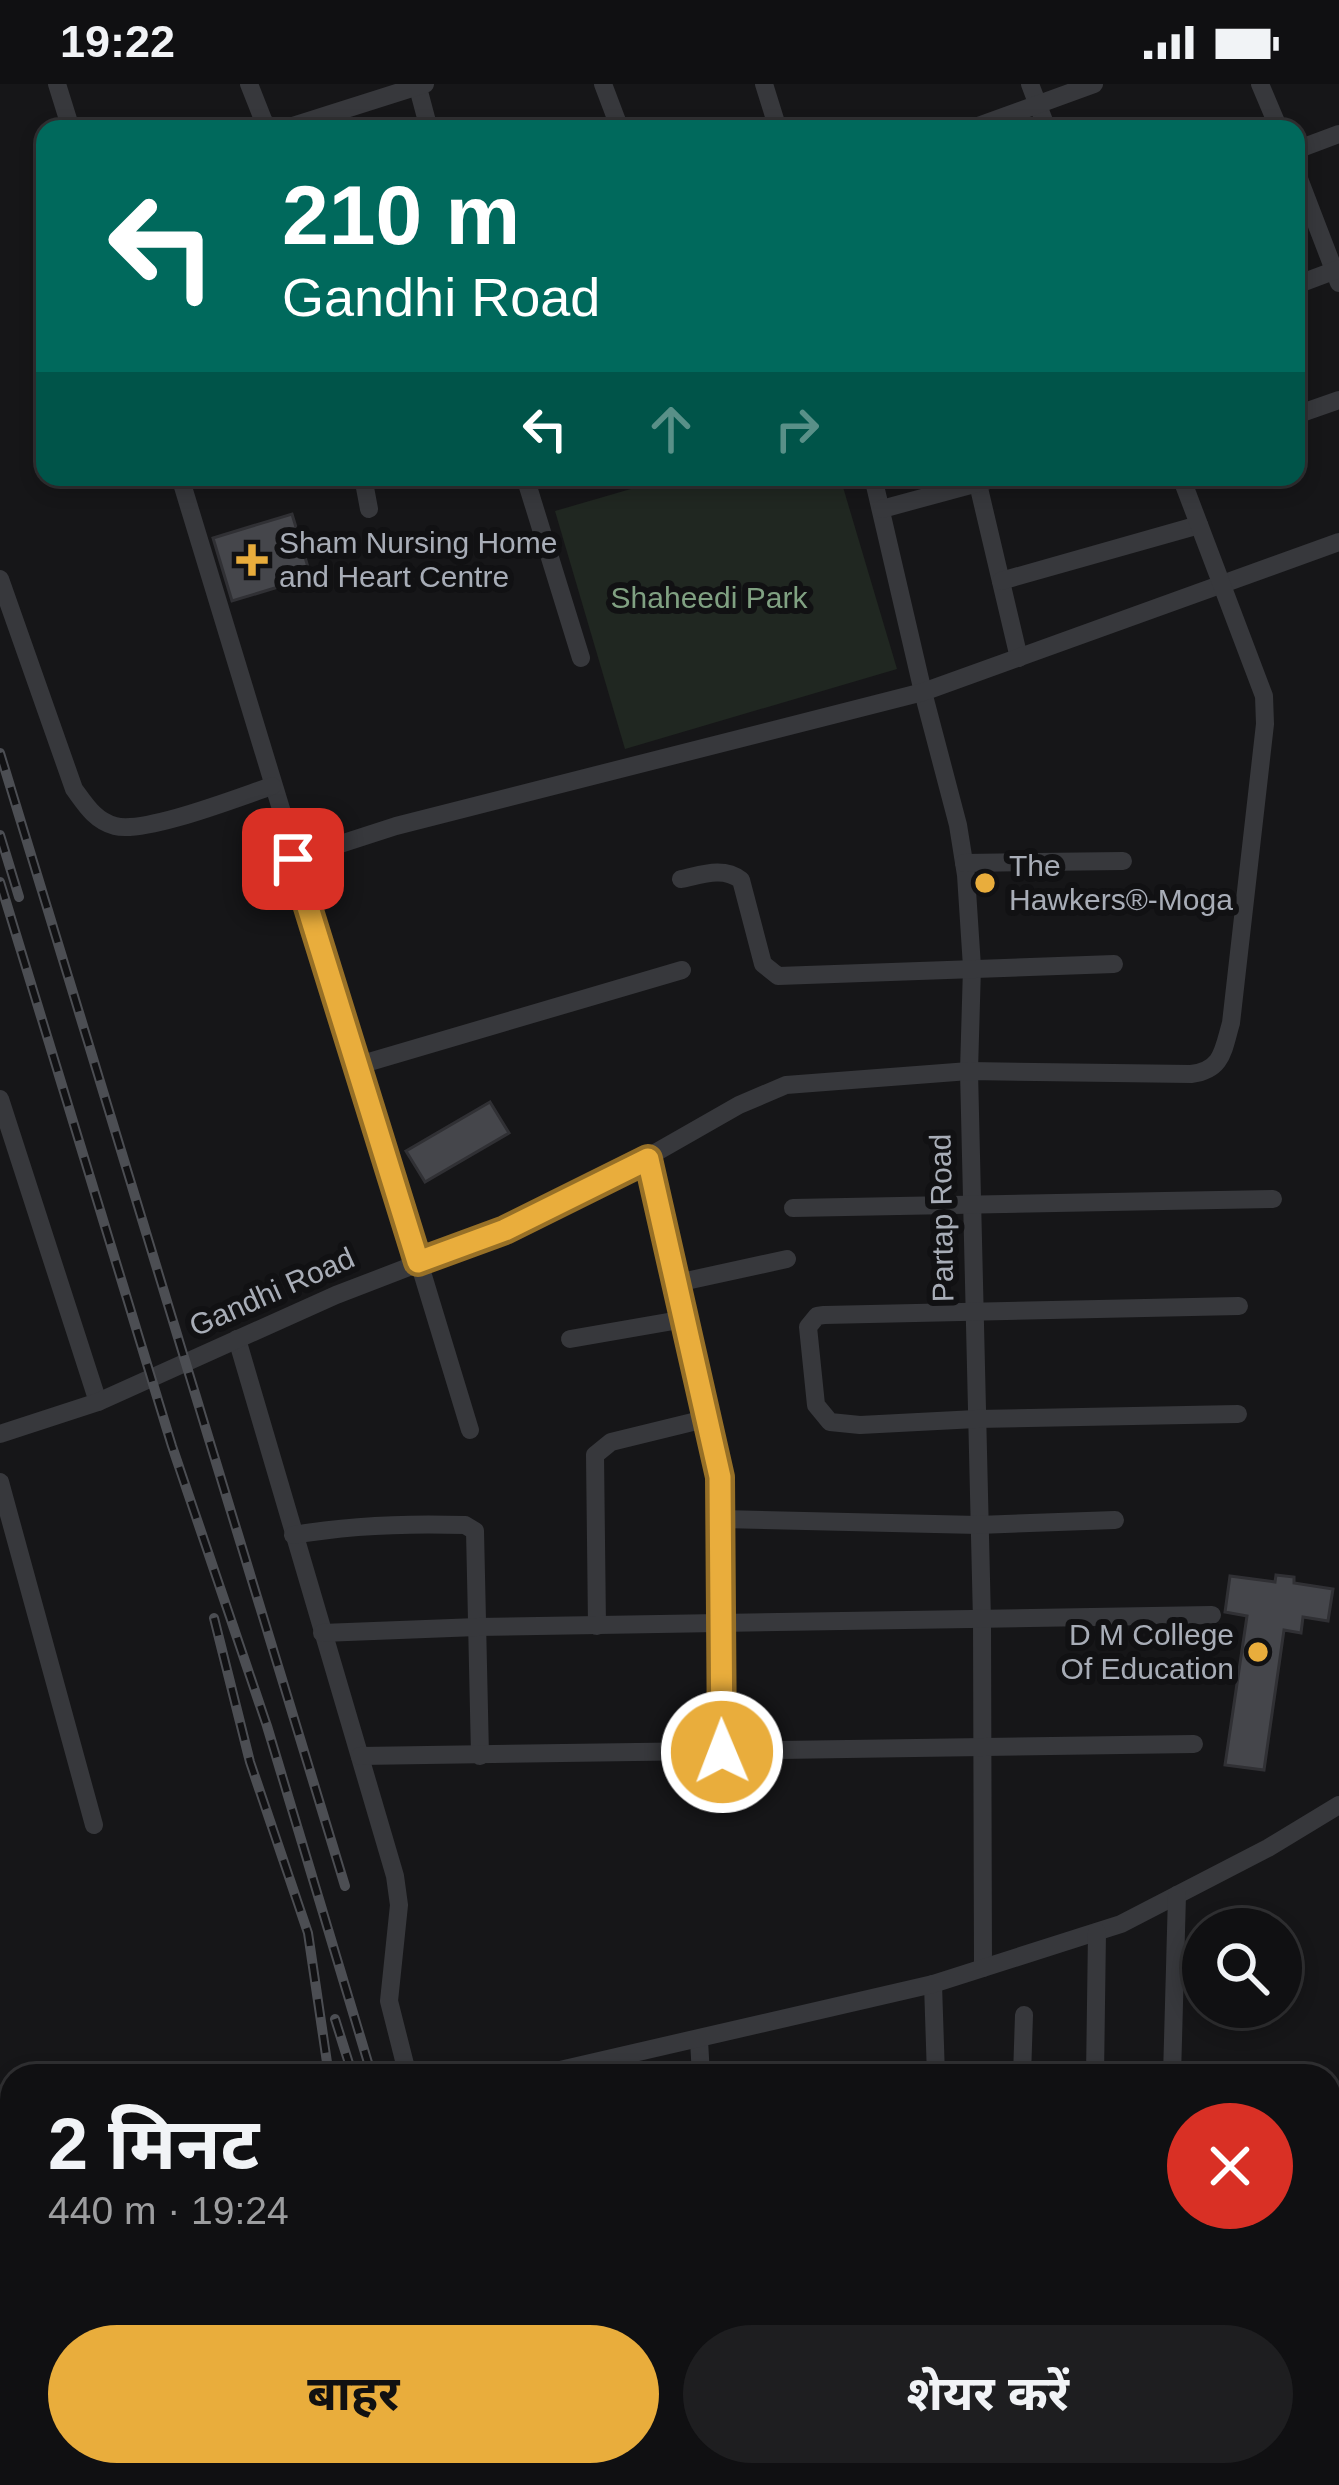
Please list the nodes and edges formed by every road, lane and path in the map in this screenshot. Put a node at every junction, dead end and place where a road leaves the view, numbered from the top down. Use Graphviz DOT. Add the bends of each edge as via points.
graph roads {
  1 [pos="57,84"];
  2 [pos="249,84"];
  3 [pos="603,84"];
  4 [pos="764,84"];
  5 [pos="1030,84"];
  6 [pos="1094,84"];
  7 [pos="1259,84"];
  8 [pos="420,85"];
  9 [pos="1038,104"];
  10 [pos="68,120"];
  11 [pos="262,120"];
  12 [pos="308,120"];
  13 [pos="427,120"];
  14 [pos="617,120"];
  15 [pos="775,120"];
  16 [pos="994,120"];
  17 [pos="1044,120"];
  18 [pos="1275,120"];
  19 [pos="1339,134"];
  20 [pos="1305,147"];
  21 [pos="1305,194"];
  22 [pos="1337,274"];
  23 [pos="1305,282"];
  24 [pos="1339,400"];
  25 [pos="1305,412"];
  26 [pos="183,486"];
  27 [pos="365,486"];
  28 [pos="528,486"];
  29 [pos="876,486"];
  30 [pos="970,486"];
  31 [pos="978,486"];
  32 [pos="1184,486"];
  33 [pos="370,509"];
  34 [pos="882,509"];
  35 [pos="1199,525"];
  36 [pos="1339,542"];
  37 [pos="0,579"];
  38 [pos="1001,581"];
  39 [pos="1222,585"];
  40 [pos="581,658"];
  41 [pos="1019,658"];
  42 [pos="922,692"];
  43 [pos="272,786"];
  44 [pos="293,859"];
  45 [pos="1123,861"];
  46 [pos="964,862"];
  47 [pos="681,879"];
  48 [pos="1114,964"];
  49 [pos="972,967"];
  50 [pos="682,970"];
  51 [pos="359,1065"];
  52 [pos="969,1071"];
  53 [pos="0,1099"];
  54 [pos="648,1159"];
  55 [pos="1273,1199"];
  56 [pos="972,1206"];
  57 [pos="793,1208"];
  58 [pos="787,1258"];
  59 [pos="418,1262"];
  60 [pos="677,1283"];
  61 [pos="1239,1306"];
  62 [pos="974,1310"];
  63 [pos="686,1319"];
  64 [pos="237,1339"];
  65 [pos="570,1339"];
  66 [pos="98,1402"];
  67 [pos="1238,1414"];
  68 [pos="709,1418"];
  69 [pos="976,1419"];
  70 [pos="470,1430"];
  71 [pos="0,1434"];
  72 [pos="0,1482"];
  73 [pos="722,1519"];
  74 [pos="1114,1520"];
  75 [pos="978,1525"];
  76 [pos="293,1535"];
  77 [pos="1212,1616"];
  78 [pos="982,1621"];
  79 [pos="719,1625"];
  80 [pos="597,1626"];
  81 [pos="476,1627"];
  82 [pos="322,1633"];
  83 [pos="981,1744"];
  84 [pos="1194,1744"];
  85 [pos="722,1752"];
  86 [pos="360,1756"];
  87 [pos="479,1756"];
  88 [pos="1339,1804"];
  89 [pos="94,1825"];
  90 [pos="1178,1895"];
  91 [pos="1097,1932"];
  92 [pos="983,1968"];
  93 [pos="933,1984"];
  94 [pos="1024,2015"];
  95 [pos="699,2040"];
  96 [pos="405,2064"];
  97 [pos="613,2064"];
  98 [pos="700,2064"];
  99 [pos="936,2064"];
  100 [pos="1022,2064"];
  101 [pos="1095,2064"];
  102 [pos="1172,2064"];
  1 -- 10 [label="street"];
  2 -- 11 [label="street"];
  3 -- 14 [label="street"];
  4 -- 15 [label="street"];
  5 -- 9 [label="street"];
  6 -- 9 [label="street"];
  7 -- 18 [label="street"];
  8 -- 12 [label="street"];
  8 -- 13 [label="street"];
  9 -- 16 [label="street"];
  9 -- 17 [label="street"];
  19 -- 20 [label="street"];
  21 -- 22 [label="street"];
  22 -- 23 [label="street"];
  24 -- 25 [label="street"];
  26 -- 43 [label="street"];
  27 -- 33 [label="street"];
  28 -- 40 [label="street"];
  29 -- 34 [label="street, Partap Road"];
  30 -- 34 [label="street"];
  31 -- 38 [label="street"];
  32 -- 35 [label="street"];
  34 -- 42 [label="street, Partap Road"];
  35 -- 38 [label="street"];
  35 -- 39 [label="street"];
  36 -- 39 [label="street"];
  37 -- 43 [label="street" via="74,789 92,814 141,827"];
  38 -- 41 [label="street"];
  39 -- 41 [label="street"];
  39 -- 52 [label="street, Gandhi Road" via="1264,696 1265,724 1221,1061 1191,1074"];
  41 -- 42 [label="street"];
  42 -- 44 [label="street"];
  42 -- 46 [label="street, Partap Road"];
  43 -- 44 [label="street"];
  44 -- 51 [label="street"];
  45 -- 46 [label="street"];
  46 -- 49 [label="street, Partap Road"];
  47 -- 49 [label="street" via="718,871 741,880 763,964 778,976"];
  48 -- 49 [label="street"];
  49 -- 52 [label="street, Partap Road"];
  50 -- 51 [label="street"];
  51 -- 59 [label="street"];
  52 -- 54 [label="street, Gandhi Road" via="786,1085"];
  52 -- 56 [label="street, Partap Road"];
  53 -- 66 [label="street"];
  54 -- 59 [label="street, Gandhi Road" via="505,1230"];
  54 -- 60 [label="street"];
  55 -- 56 [label="street"];
  56 -- 57 [label="street"];
  56 -- 62 [label="street, Partap Road"];
  58 -- 60 [label="street"];
  59 -- 64 [label="street, Gandhi Road"];
  59 -- 70 [label="street"];
  60 -- 63 [label="street"];
  61 -- 62 [label="street"];
  62 -- 69 [label="street, Partap Road"];
  62 -- 69 [label="street" via="824,1315 808,1335 816,1406 830,1423"];
  63 -- 65 [label="street"];
  63 -- 68 [label="street"];
  64 -- 66 [label="street, Gandhi Road"];
  64 -- 76 [label="street"];
  66 -- 71 [label="street, Gandhi Road"];
  67 -- 69 [label="street"];
  68 -- 73 [label="street"];
  68 -- 80 [label="street" via="611,1442 595,1455"];
  69 -- 75 [label="street, Partap Road"];
  72 -- 89 [label="street"];
  73 -- 75 [label="street"];
  73 -- 79 [label="street"];
  74 -- 75 [label="street"];
  75 -- 78 [label="street, Partap Road"];
  76 -- 81 [label="street" via="373,1524 471,1528"];
  76 -- 82 [label="street"];
  77 -- 78 [label="street"];
  78 -- 79 [label="street"];
  78 -- 83 [label="street, Partap Road"];
  79 -- 80 [label="street"];
  79 -- 85 [label="street"];
  80 -- 81 [label="street"];
  81 -- 82 [label="street"];
  81 -- 87 [label="street"];
  82 -- 86 [label="street"];
  83 -- 84 [label="street"];
  83 -- 85 [label="street"];
  83 -- 92 [label="street, Partap Road"];
  85 -- 87 [label="street"];
  86 -- 87 [label="street"];
  86 -- 96 [label="street" via="397,1891 389,2001"];
  88 -- 90 [label="street"];
  90 -- 91 [label="street"];
  90 -- 102 [label="street"];
  91 -- 92 [label="street"];
  91 -- 101 [label="street"];
  92 -- 93 [label="street"];
  93 -- 95 [label="street"];
  93 -- 99 [label="street"];
  94 -- 100 [label="street"];
  95 -- 97 [label="street"];
  95 -- 98 [label="street"];
}
